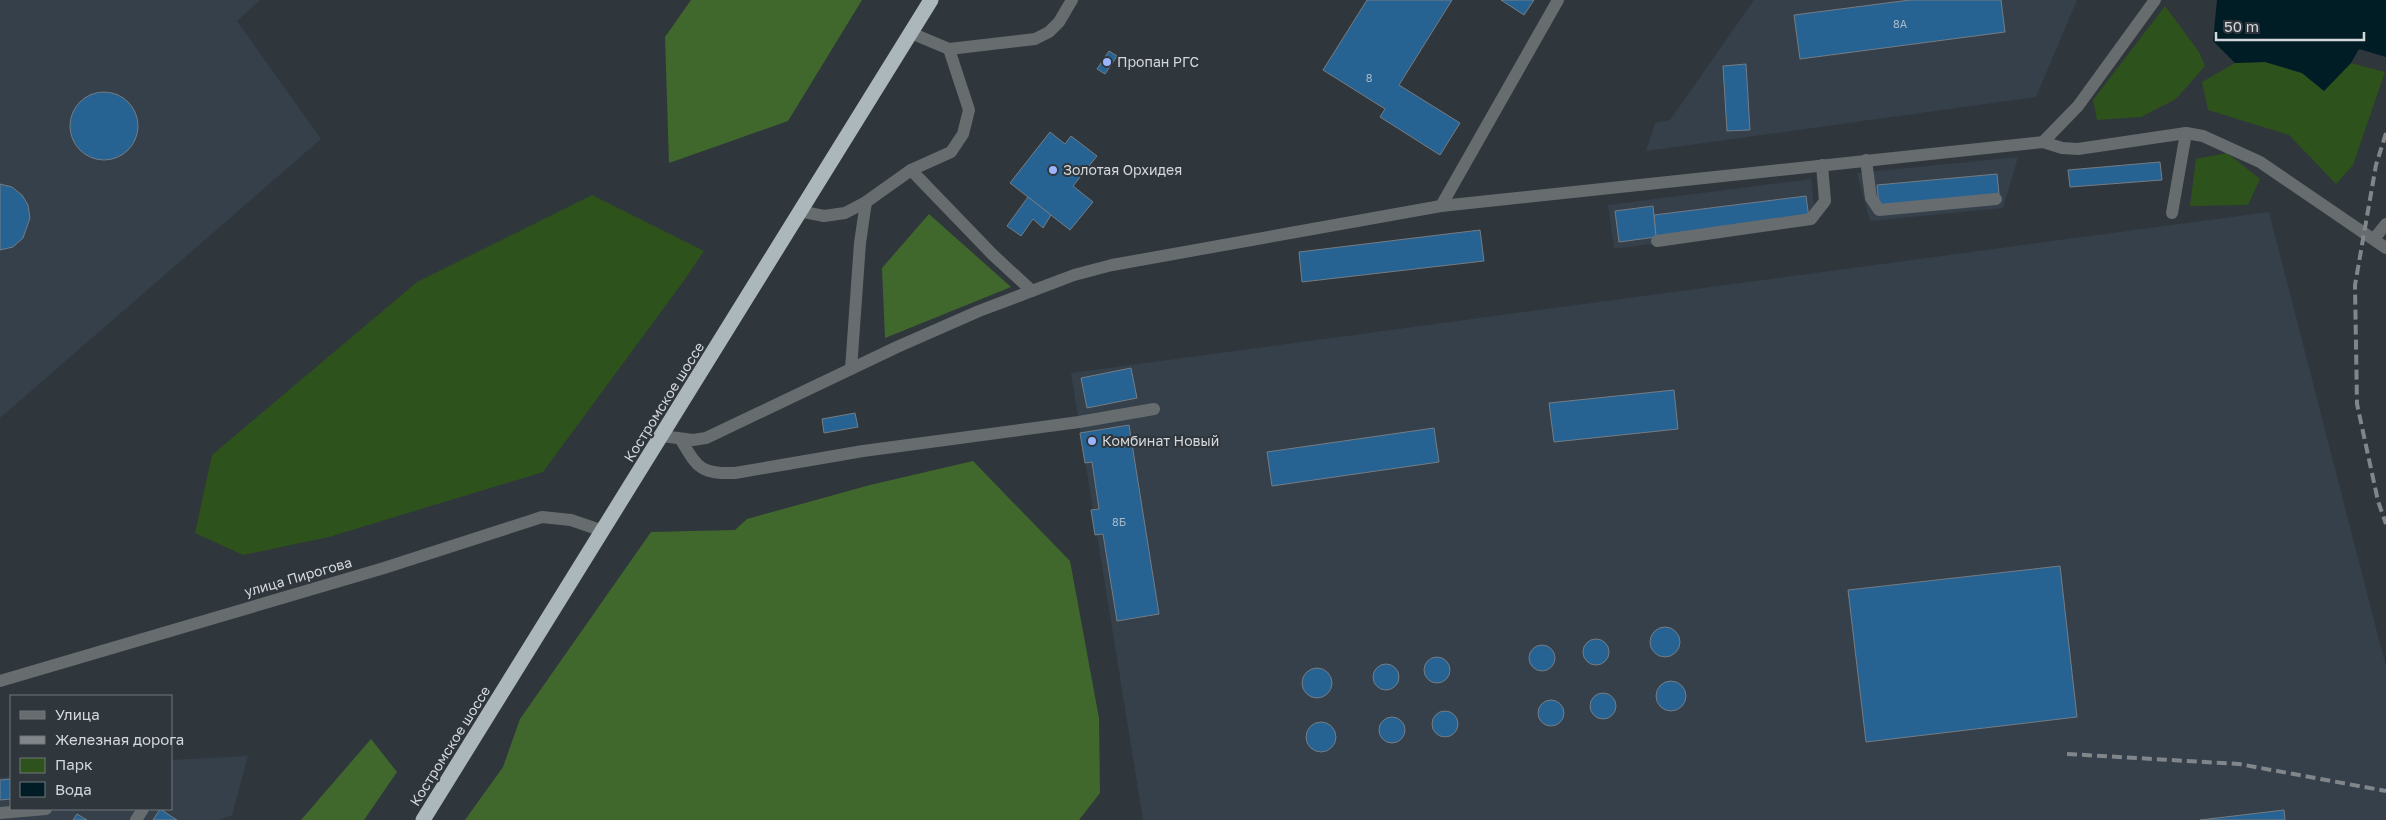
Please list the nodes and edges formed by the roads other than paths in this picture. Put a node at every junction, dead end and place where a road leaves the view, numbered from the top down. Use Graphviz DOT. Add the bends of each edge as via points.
graph roads {
  1 [pos="932,0"];
  2 [pos="1072,0"];
  3 [pos="1558,0"];
  4 [pos="2155,0"];
  5 [pos="911,33"];
  6 [pos="949,49"];
  7 [pos="2186,133"];
  8 [pos="2043,142"];
  9 [pos="1866,160"];
  10 [pos="1822,165"];
  11 [pos="911,170"];
  12 [pos="1996,199"];
  13 [pos="866,202"];
  14 [pos="1441,206"];
  15 [pos="799,211"];
  16 [pos="2172,213"];
  17 [pos="2386,224"];
  18 [pos="2374,239"];
  19 [pos="1657,241"];
  20 [pos="2386,248"];
  21 [pos="1032,291"];
  22 [pos="851,369"];
  23 [pos="1154,409"];
  24 [pos="662,436"];
  25 [pos="681,440"];
  26 [pos="603,531"];
  27 [pos="0,681"];
  28 [pos="34,810"];
  29 [pos="0,813"];
  30 [pos="423,820"];
  1 -- 5 [label="highway, Костромское шоссе"];
  2 -- 6 [label="street" via="1059,22 1035,39"];
  3 -- 14 [label="street"];
  4 -- 8 [label="street" via="2078,106"];
  5 -- 6 [label="street"];
  5 -- 15 [label="highway, Костромское шоссе"];
  6 -- 11 [label="street" via="969,110 964,134 950,152"];
  7 -- 8 [label="street" via="2078,149"];
  7 -- 16 [label="street"];
  7 -- 18 [label="street" via="2203,136 2260,162"];
  8 -- 9 [label="street"];
  9 -- 10 [label="street"];
  9 -- 12 [label="street" via="1871,198 1879,210"];
  10 -- 14 [label="street"];
  10 -- 19 [label="street" via="1825,201 1811,219"];
  11 -- 13 [label="street"];
  11 -- 21 [label="street"];
  13 -- 15 [label="street" via="845,213 824,216"];
  13 -- 22 [label="street"];
  14 -- 21 [label="street" via="1157,255 1074,275"];
  15 -- 24 [label="highway, Костромское шоссе"];
  17 -- 18 [label="street"];
  18 -- 20 [label="street"];
  21 -- 22 [label="street"];
  22 -- 25 [label="street" via="721,432"];
  23 -- 25 [label="street" via="735,473 717,473 696,465"];
  24 -- 25 [label="street"];
  24 -- 26 [label="highway, Костромское шоссе"];
  26 -- 27 [label="street, улица Пирогова" via="571,520 542,517 384,568"];
  26 -- 30 [label="highway, Костромское шоссе"];
  28 -- 29 [label="street"];
}
